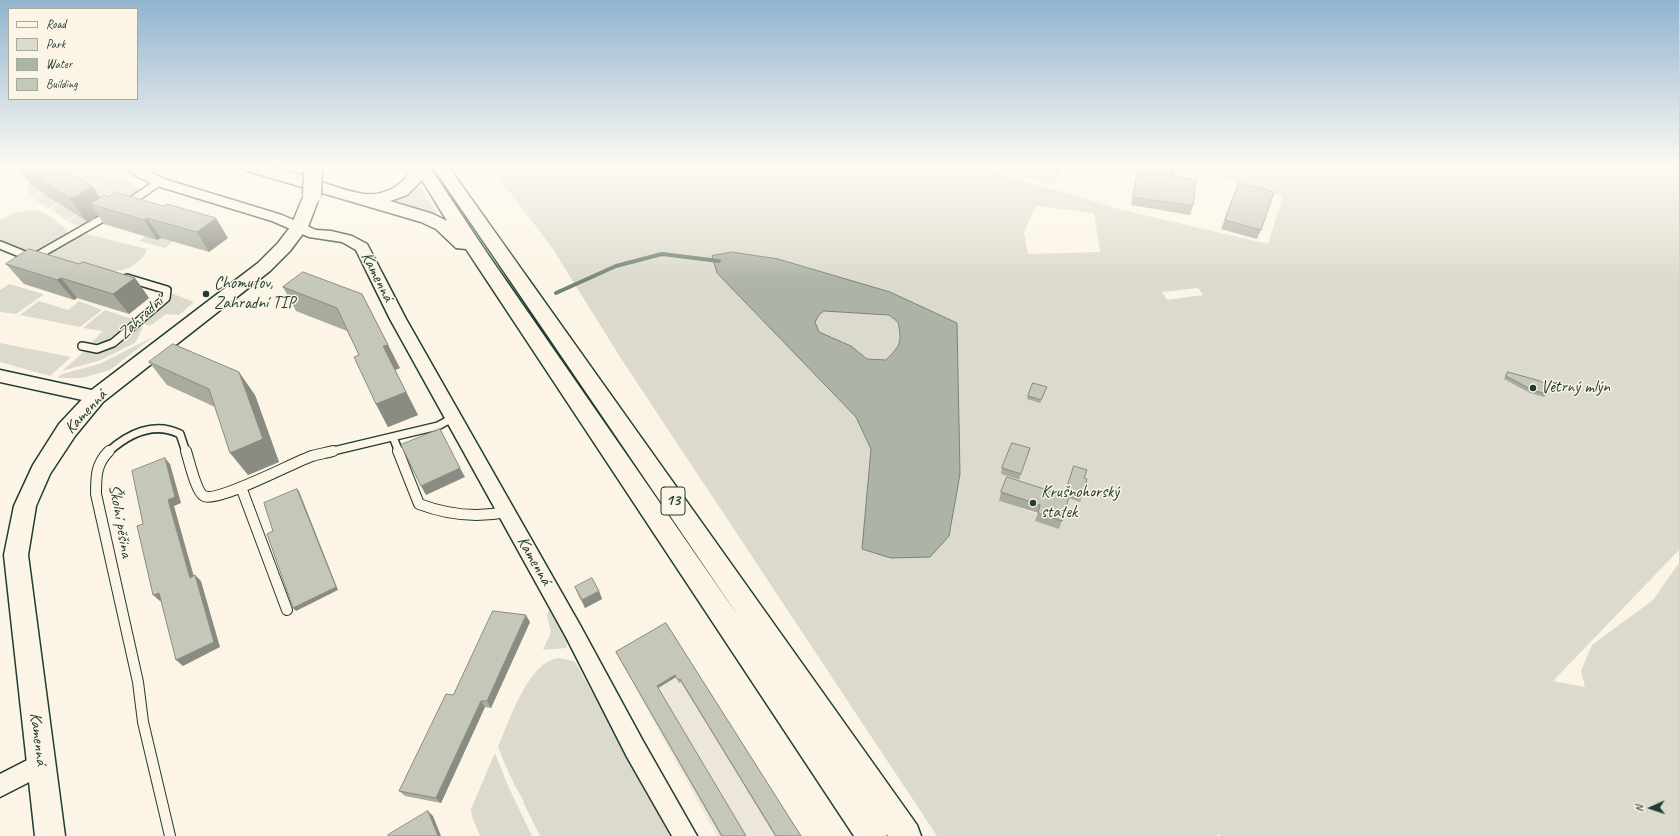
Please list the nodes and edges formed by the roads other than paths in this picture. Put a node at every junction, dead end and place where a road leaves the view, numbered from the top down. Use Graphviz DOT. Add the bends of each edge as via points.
graph roads {
  1 [pos="124,205"];
  2 [pos="234,205"];
  3 [pos="308,205"];
  4 [pos="384,205"];
  5 [pos="446,205"];
  6 [pos="467,205"];
  7 [pos="120,208"];
  8 [pos="114,212"];
  9 [pos="299,227"];
  10 [pos="0,245"];
  11 [pos="32,258"];
  12 [pos="482,260"];
  13 [pos="46,262"];
  14 [pos="116,275"];
  15 [pos="82,346"];
  16 [pos="0,376"];
  17 [pos="96,397"];
  18 [pos="454,417"];
  19 [pos="393,437"];
  20 [pos="241,487"];
  21 [pos="506,512"];
  22 [pos="287,610"];
  23 [pos="41,764"];
  24 [pos="0,786"];
  25 [pos="50,836"];
  26 [pos="170,836"];
  27 [pos="685,836"];
  28 [pos="872,836"];
  29 [pos="906,836"];
  1 -- 7 [label="lane"];
  2 -- 9 [label="street"];
  3 -- 9 [label="street, bridge"];
  4 -- 12 [label="highway" via="428,218 442,225"];
  5 -- 12 [label="highway, 13"];
  6 -- 29 [label="highway, 13"];
  8 -- 11 [label="lane"];
  9 -- 17 [label="street, Kamenná" via="284,247 264,266"];
  9 -- 18 [label="street, Kamenná" via="314,234 347,239 362,247 398,319"];
  10 -- 11 [label="lane"];
  11 -- 13 [label="lane"];
  12 -- 28 [label="highway, 13"];
  14 -- 15 [label="lane, Zahradní" via="167,290 166,298 113,343 96,349"];
  16 -- 17 [label="street"];
  17 -- 23 [label="street, Kamenná" via="66,430 41,471 25,506 16,554"];
  18 -- 19 [label="lane, Školní pěšina" via="438,426"];
  18 -- 21 [label="street, Kamenná"];
  19 -- 20 [label="lane, Školní pěšina" via="312,456"];
  19 -- 21 [label="lane" via="420,504 432,509 471,516"];
  20 -- 22 [label="lane"];
  20 -- 26 [label="lane, Školní pěšina" via="213,497 204,496 199,491 180,434 162,427 142,430 129,436 98,465 96,494 138,682 143,722"];
  21 -- 27 [label="street, Kamenná"];
  23 -- 24 [label="street"];
  23 -- 25 [label="street, Kamenná"];
}
